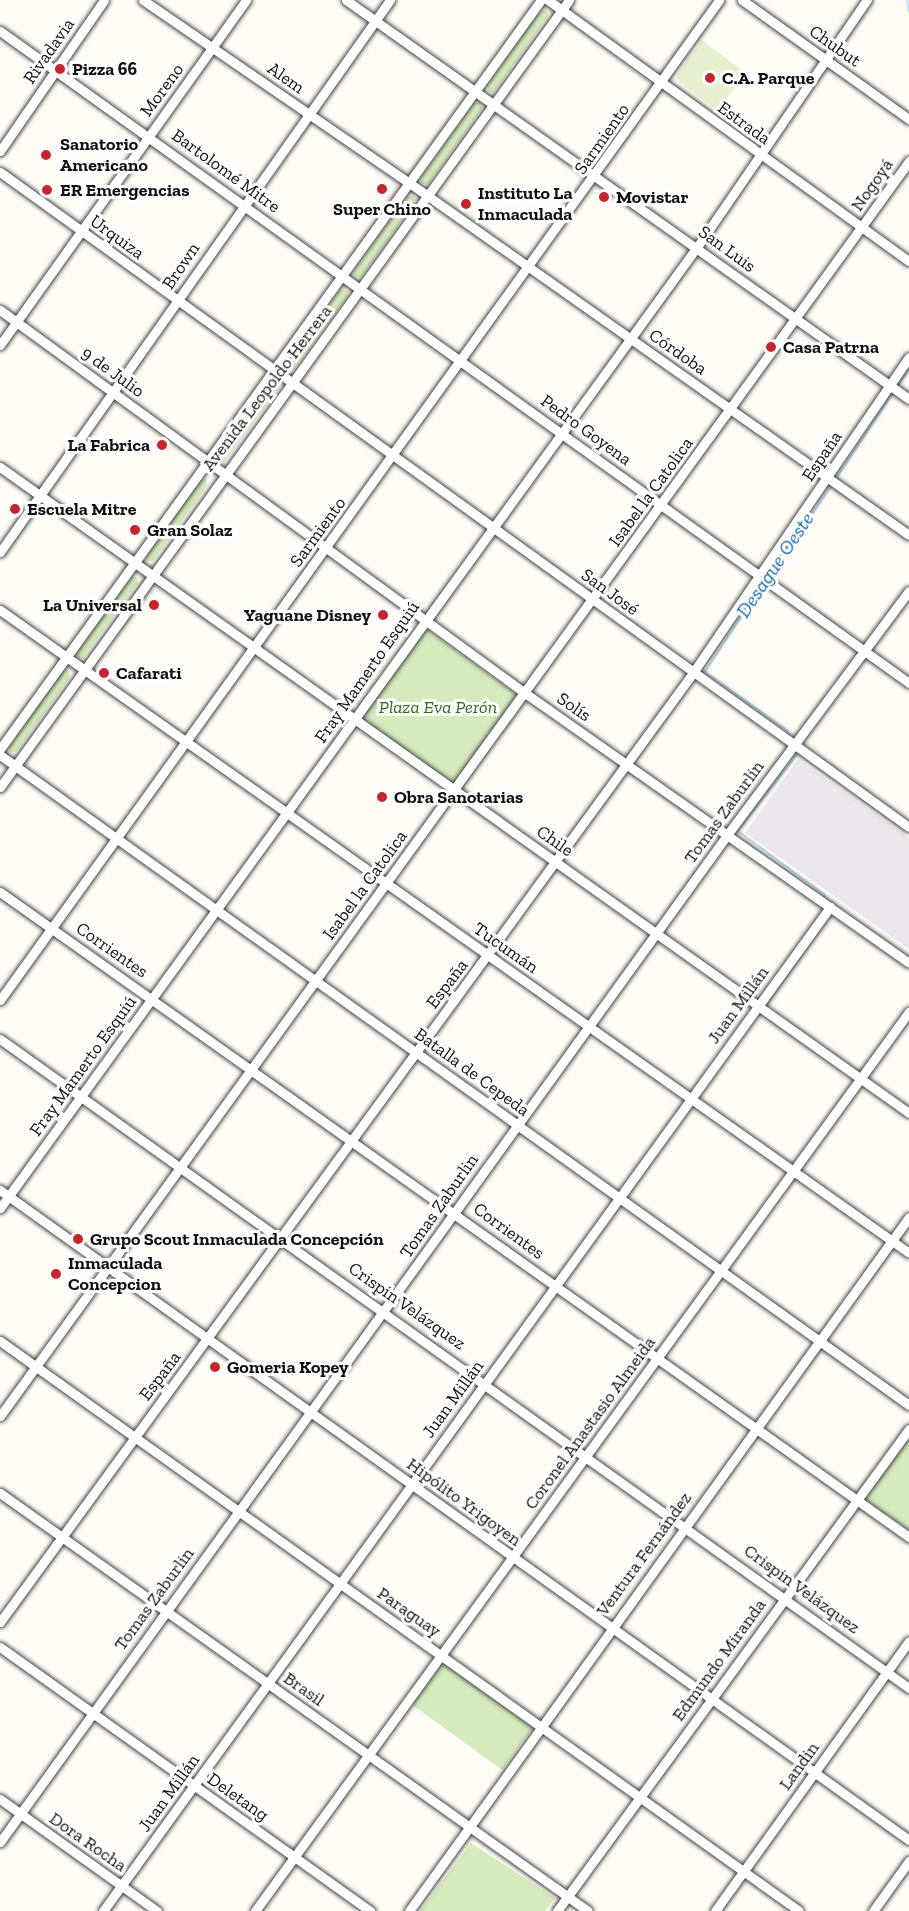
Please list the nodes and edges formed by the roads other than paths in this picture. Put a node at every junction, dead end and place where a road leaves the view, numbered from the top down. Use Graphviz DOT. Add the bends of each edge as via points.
graph roads {
  1 [pos="104,0"];
  2 [pos="142,0"];
  3 [pos="246,0"];
  4 [pos="346,0"];
  5 [pos="390,0"];
  6 [pos="541,0"];
  7 [pos="548,0"];
  8 [pos="569,0"];
  9 [pos="719,0"];
  10 [pos="742,0"];
  11 [pos="867,0"];
  12 [pos="561,10"];
  13 [pos="376,21"];
  14 [pos="0,31"];
  15 [pos="212,47"];
  16 [pos="824,59"];
  17 [pos="55,70"];
  18 [pos="660,83"];
  19 [pos="476,91"];
  20 [pos="495,105"];
  21 [pos="308,113"];
  22 [pos="909,119"];
  23 [pos="149,136"];
  24 [pos="0,151"];
  25 [pos="759,153"];
  26 [pos="909,161"];
  27 [pos="0,172"];
  28 [pos="596,176"];
  29 [pos="410,183"];
  30 [pos="428,196"];
  31 [pos="243,204"];
  32 [pos="863,228"];
  33 [pos="81,231"];
  34 [pos="697,247"];
  35 [pos="909,261"];
  36 [pos="530,268"];
  37 [pos="344,276"];
  38 [pos="361,289"];
  39 [pos="177,302"];
  40 [pos="0,310"];
  41 [pos="796,319"];
  42 [pos="16,322"];
  43 [pos="629,339"];
  44 [pos="0,345"];
  45 [pos="909,357"];
  46 [pos="462,362"];
  47 [pos="274,371"];
  48 [pos="291,383"];
  49 [pos="890,385"];
  50 [pos="112,392"];
  51 [pos="909,399"];
  52 [pos="731,409"];
  53 [pos="562,433"];
  54 [pos="393,457"];
  55 [pos="207,461"];
  56 [pos="0,467"];
  57 [pos="224,473"];
  58 [pos="827,479"];
  59 [pos="40,496"];
  60 [pos="662,504"];
  61 [pos="490,527"];
  62 [pos="909,535"];
  63 [pos="327,548"];
  64 [pos="0,552"];
  65 [pos="133,564"];
  66 [pos="152,576"];
  67 [pos="761,577"];
  68 [pos="909,591"];
  69 [pos="593,600"];
  70 [pos="0,610"];
  71 [pos="424,620"];
  72 [pos="254,649"];
  73 [pos="865,651"];
  74 [pos="66,657"];
  75 [pos="84,671"];
  76 [pos="692,674"];
  77 [pos="909,683"];
  78 [pos="525,693"];
  79 [pos="354,719"];
  80 [pos="185,745"];
  81 [pos="793,745"];
  82 [pos="0,749"];
  83 [pos="0,755"];
  84 [pos="627,764"];
  85 [pos="15,766"];
  86 [pos="0,787"];
  87 [pos="454,790"];
  88 [pos="286,814"];
  89 [pos="909,827"];
  90 [pos="726,835"];
  91 [pos="118,839"];
  92 [pos="556,863"];
  93 [pos="386,885"];
  94 [pos="0,892"];
  95 [pos="830,907"];
  96 [pos="217,910"];
  97 [pos="52,928"];
  98 [pos="657,934"];
  99 [pos="489,956"];
  100 [pos="909,963"];
  101 [pos="316,981"];
  102 [pos="152,998"];
  103 [pos="0,1000"];
  104 [pos="757,1005"];
  105 [pos="909,1012"];
  106 [pos="589,1027"];
  107 [pos="0,1039"];
  108 [pos="417,1053"];
  109 [pos="253,1068"];
  110 [pos="861,1079"];
  111 [pos="81,1096"];
  112 [pos="691,1099"];
  113 [pos="909,1113"];
  114 [pos="518,1125"];
  115 [pos="352,1140"];
  116 [pos="182,1167"];
  117 [pos="794,1171"];
  118 [pos="0,1190"];
  119 [pos="9,1196"];
  120 [pos="620,1198"];
  121 [pos="0,1208"];
  122 [pos="454,1212"];
  123 [pos="909,1217"];
  124 [pos="283,1238"];
  125 [pos="891,1241"];
  126 [pos="909,1253"];
  127 [pos="108,1268"];
  128 [pos="721,1270"];
  129 [pos="556,1285"];
  130 [pos="385,1311"];
  131 [pos="208,1339"];
  132 [pos="0,1341"];
  133 [pos="819,1341"];
  134 [pos="657,1358"];
  135 [pos="36,1366"];
  136 [pos="486,1382"];
  137 [pos="909,1405"];
  138 [pos="310,1412"];
  139 [pos="0,1416"];
  140 [pos="756,1428"];
  141 [pos="909,1429"];
  142 [pos="135,1437"];
  143 [pos="587,1455"];
  144 [pos="412,1485"];
  145 [pos="0,1493"];
  146 [pos="856,1500"];
  147 [pos="238,1510"];
  148 [pos="685,1526"];
  149 [pos="61,1536"];
  150 [pos="909,1537"];
  151 [pos="513,1557"];
  152 [pos="341,1584"];
  153 [pos="785,1596"];
  154 [pos="165,1610"];
  155 [pos="0,1622"];
  156 [pos="611,1627"];
  157 [pos="909,1641"];
  158 [pos="0,1647"];
  159 [pos="440,1654"];
  160 [pos="886,1671"];
  161 [pos="268,1683"];
  162 [pos="909,1688"];
  163 [pos="712,1699"];
  164 [pos="92,1712"];
  165 [pos="540,1726"];
  166 [pos="369,1755"];
  167 [pos="814,1773"];
  168 [pos="195,1786"];
  169 [pos="639,1797"];
  170 [pos="0,1799"];
  171 [pos="21,1814"];
  172 [pos="470,1827"];
  173 [pos="909,1840"];
  174 [pos="0,1842"];
  175 [pos="294,1857"];
  176 [pos="909,1861"];
  177 [pos="744,1871"];
  178 [pos="122,1886"];
  179 [pos="567,1896"];
  180 [pos="104,1911"];
  181 [pos="158,1911"];
  182 [pos="255,1911"];
  183 [pos="370,1911"];
  184 [pos="409,1911"];
  185 [pos="556,1911"];
  186 [pos="588,1911"];
  187 [pos="715,1911"];
  188 [pos="799,1911"];
  189 [pos="873,1911"];
  1 -- 17 [label="street, Rivadavia"];
  2 -- 15 [label="street, Alem"];
  3 -- 15 [label="street, Moreno"];
  4 -- 13 [label="street, San Luis"];
  5 -- 13 [label="street, Brown"];
  6 -- 19 [label="street, Avenida Leopoldo Herrera"];
  7 -- 12 [label="street, Estrada"];
  8 -- 12 [label="street, Avenida Leopoldo Herrera"];
  9 -- 18 [label="street, Sarmiento"];
  10 -- 16 [label="street, Chubut"];
  11 -- 16 [label="street, Fray Mamerto Esquiú"];
  12 -- 18 [label="street, Estrada"];
  12 -- 20 [label="street, Avenida Leopoldo Herrera"];
  13 -- 19 [label="street, San Luis"];
  13 -- 21 [label="street, Brown"];
  14 -- 17 [label="street, Bartolomé Mitre"];
  15 -- 21 [label="street, Alem"];
  15 -- 23 [label="street, Moreno"];
  16 -- 22 [label="street, Chubut"];
  16 -- 25 [label="street, Fray Mamerto Esquiú"];
  17 -- 23 [label="street, Bartolomé Mitre"];
  17 -- 24 [label="street, Rivadavia"];
  18 -- 25 [label="street, Estrada"];
  18 -- 28 [label="street, Sarmiento"];
  19 -- 20 [label="street, San Luis"];
  19 -- 29 [label="street, Avenida Leopoldo Herrera"];
  20 -- 28 [label="street, San Luis"];
  20 -- 30 [label="street, Avenida Leopoldo Herrera"];
  21 -- 29 [label="street, Alem"];
  21 -- 31 [label="street, Brown"];
  23 -- 31 [label="street, Bartolomé Mitre"];
  23 -- 33 [label="street, Moreno"];
  25 -- 32 [label="street, Estrada"];
  25 -- 34 [label="street, Fray Mamerto Esquiú"];
  26 -- 32 [label="street, Nogoyá"];
  27 -- 33 [label="street, Urquiza"];
  28 -- 34 [label="street, San Luis"];
  28 -- 36 [label="street, Sarmiento"];
  29 -- 30 [label="street, Alem"];
  29 -- 37 [label="street, Avenida Leopoldo Herrera"];
  30 -- 36 [label="street, Córdoba"];
  30 -- 38 [label="street, Avenida Leopoldo Herrera"];
  31 -- 37 [label="street, Bartolomé Mitre"];
  31 -- 39 [label="street, Brown"];
  32 -- 35 [label="street, Estrada"];
  32 -- 41 [label="street, Isabel la Catolica"];
  33 -- 39 [label="street, Urquiza"];
  33 -- 42 [label="street, Moreno"];
  34 -- 41 [label="street, San Luis"];
  34 -- 43 [label="street, Fray Mamerto Esquiú"];
  36 -- 43 [label="street, Córdoba"];
  36 -- 46 [label="street, Sarmiento"];
  37 -- 38 [label="street, Bartolomé Mitre"];
  37 -- 47 [label="street, Avenida Leopoldo Herrera"];
  38 -- 46 [label="street, Pedro Goyena"];
  38 -- 48 [label="street, Avenida Leopoldo Herrera"];
  39 -- 47 [label="street, Urquiza"];
  39 -- 50 [label="street, Brown"];
  40 -- 42 [label="street, 9 de Julio"];
  41 -- 49 [label="street, San Luis"];
  41 -- 52 [label="street, Isabel la Catolica"];
  42 -- 44 [label="street, Moreno"];
  42 -- 50 [label="street, 9 de Julio"];
  43 -- 52 [label="street, Córdoba"];
  43 -- 53 [label="street, Fray Mamerto Esquiú"];
  45 -- 49 [label="street, España"];
  46 -- 53 [label="street, Pedro Goyena"];
  46 -- 54 [label="street, Sarmiento"];
  47 -- 48 [label="street, Urquiza"];
  47 -- 55 [label="street, Avenida Leopoldo Herrera"];
  48 -- 54 [label="street, San José"];
  48 -- 57 [label="street, Avenida Leopoldo Herrera"];
  49 -- 51 [label="street, San Luis"];
  49 -- 58 [label="street, España"];
  50 -- 55 [label="street, 9 de Julio"];
  50 -- 59 [label="street, Brown"];
  52 -- 58 [label="street, Córdoba"];
  52 -- 60 [label="street, Isabel la Catolica"];
  53 -- 60 [label="street, Pedro Goyena"];
  53 -- 61 [label="street, Fray Mamerto Esquiú"];
  54 -- 61 [label="street, San José"];
  54 -- 63 [label="street, Sarmiento"];
  55 -- 57 [label="street, 9 de Julio"];
  55 -- 65 [label="street, Avenida Leopoldo Herrera"];
  56 -- 59 [label="street, Chile"];
  57 -- 63 [label="street, Solís"];
  57 -- 66 [label="street, Avenida Leopoldo Herrera"];
  58 -- 62 [label="street, Córdoba"];
  58 -- 67 [label="street, España"];
  59 -- 64 [label="street, Brown"];
  59 -- 65 [label="street, Chile"];
  60 -- 67 [label="street, Pedro Goyena"];
  60 -- 69 [label="street, Isabel la Catolica"];
  61 -- 69 [label="street, San José"];
  61 -- 71 [label="street, Fray Mamerto Esquiú"];
  63 -- 71 [label="street, Solís"];
  63 -- 72 [label="street, Sarmiento"];
  65 -- 66 [label="street, Chile"];
  65 -- 74 [label="street, Avenida Leopoldo Herrera"];
  66 -- 72 [label="street, Chile"];
  66 -- 75 [label="street, Avenida Leopoldo Herrera"];
  67 -- 73 [label="street, Pedro Goyena"];
  67 -- 76 [label="street, España"];
  68 -- 73 [label="street, Tomas Zaburlin"];
  69 -- 76 [label="street, San José"];
  69 -- 78 [label="street, Isabel la Catolica"];
  70 -- 74 [label="street, Tucumán"];
  71 -- 78 [label="street, Solís"];
  71 -- 79 [label="street, Fray Mamerto Esquiú"];
  72 -- 79 [label="street, Chile"];
  72 -- 80 [label="street, Sarmiento"];
  73 -- 77 [label="street, Pedro Goyena"];
  73 -- 81 [label="street, Tomas Zaburlin"];
  74 -- 75 [label="street, Tucumán"];
  74 -- 82 [label="street, Avenida Leopoldo Herrera"];
  75 -- 80 [label="street, Tucumán"];
  75 -- 85 [label="street, Avenida Leopoldo Herrera"];
  76 -- 81 [label="street, San José"];
  76 -- 84 [label="street, España"];
  78 -- 84 [label="street, Solís"];
  78 -- 87 [label="street, Isabel la Catolica"];
  79 -- 87 [label="street, Chile"];
  79 -- 88 [label="street, Fray Mamerto Esquiú"];
  80 -- 88 [label="street, Tucumán"];
  80 -- 91 [label="street, Sarmiento"];
  81 -- 89 [label="street, San José"];
  81 -- 90 [label="street, Tomas Zaburlin"];
  83 -- 85 [label="street, Batalla de Cepeda"];
  84 -- 90 [label="street, Solís"];
  84 -- 92 [label="street, España"];
  85 -- 86 [label="street, Avenida Leopoldo Herrera"];
  85 -- 91 [label="street, Batalla de Cepeda"];
  87 -- 92 [label="street, Chile"];
  87 -- 93 [label="street, Isabel la Catolica"];
  88 -- 93 [label="street, Tucumán"];
  88 -- 96 [label="street, Fray Mamerto Esquiú"];
  90 -- 95 [label="street, Solís"];
  90 -- 98 [label="street, Tomas Zaburlin"];
  91 -- 96 [label="street, Batalla de Cepeda"];
  91 -- 97 [label="street, Sarmiento"];
  92 -- 98 [label="street, Chile"];
  92 -- 99 [label="street, España"];
  93 -- 99 [label="street, Tucumán"];
  93 -- 101 [label="street, Isabel la Catolica"];
  94 -- 97 [label="street, Corrientes"];
  95 -- 100 [label="street, Solís"];
  95 -- 104 [label="street, Juan Millán"];
  96 -- 101 [label="street, Batalla de Cepeda"];
  96 -- 102 [label="street, Fray Mamerto Esquiú"];
  97 -- 102 [label="street, Corrientes"];
  97 -- 103 [label="street, Sarmiento"];
  98 -- 104 [label="street, Chile"];
  98 -- 106 [label="street, Tomas Zaburlin"];
  99 -- 106 [label="street, Tucumán"];
  99 -- 108 [label="street, España"];
  101 -- 108 [label="street, Batalla de Cepeda"];
  101 -- 109 [label="street, Isabel la Catolica"];
  102 -- 109 [label="street, Corrientes"];
  102 -- 111 [label="street, Fray Mamerto Esquiú"];
  104 -- 110 [label="street, Chile"];
  104 -- 112 [label="street, Juan Millán"];
  105 -- 110 [label="street, Coronel Anastasio Almeida"];
  106 -- 112 [label="street, Tucumán"];
  106 -- 114 [label="street, Tomas Zaburlin"];
  107 -- 111 [label="street, Crispin Velázquez"];
  108 -- 114 [label="street, Batalla de Cepeda"];
  108 -- 115 [label="street, España"];
  109 -- 115 [label="street, Corrientes"];
  109 -- 116 [label="street, Isabel la Catolica"];
  110 -- 113 [label="street, Chile"];
  110 -- 117 [label="street, Coronel Anastasio Almeida"];
  111 -- 116 [label="street, Crispin Velázquez"];
  111 -- 119 [label="street, Fray Mamerto Esquiú"];
  112 -- 117 [label="street, Tucumán"];
  112 -- 120 [label="street, Juan Millán"];
  114 -- 120 [label="street, Batalla de Cepeda"];
  114 -- 122 [label="street, Tomas Zaburlin"];
  115 -- 122 [label="street, Corrientes"];
  115 -- 124 [label="street, España"];
  116 -- 124 [label="street, Crispin Velázquez"];
  116 -- 127 [label="street, Isabel la Catolica"];
  117 -- 125 [label="street, Tucumán"];
  117 -- 128 [label="street, Coronel Anastasio Almeida"];
  118 -- 119 [label="street, Hipólito Yrigoyen"];
  119 -- 121 [label="street, Fray Mamerto Esquiú"];
  119 -- 127 [label="street, Hipólito Yrigoyen"];
  120 -- 128 [label="street, Batalla de Cepeda"];
  120 -- 129 [label="street, Juan Millán"];
  122 -- 129 [label="street, Corrientes"];
  122 -- 130 [label="street, Tomas Zaburlin"];
  123 -- 125 [label="street, Ventura Fernández"];
  124 -- 130 [label="street, Crispin Velázquez"];
  124 -- 131 [label="street, España"];
  125 -- 126 [label="street, Tucumán"];
  125 -- 133 [label="street, Ventura Fernández"];
  127 -- 131 [label="street, Hipólito Yrigoyen"];
  127 -- 135 [label="street, Isabel la Catolica"];
  128 -- 133 [label="street, Batalla de Cepeda"];
  128 -- 134 [label="street, Coronel Anastasio Almeida"];
  129 -- 134 [label="street, Corrientes"];
  129 -- 136 [label="street, Juan Millán"];
  130 -- 136 [label="street, Crispin Velázquez"];
  130 -- 138 [label="street, Tomas Zaburlin"];
  131 -- 138 [label="street, Hipólito Yrigoyen"];
  131 -- 142 [label="street, España"];
  132 -- 135 [label="street, Paraguay"];
  133 -- 137 [label="street, Batalla de Cepeda"];
  133 -- 140 [label="street, Ventura Fernández"];
  134 -- 140 [label="street, Corrientes"];
  134 -- 143 [label="street, Coronel Anastasio Almeida"];
  135 -- 139 [label="street, Isabel la Catolica"];
  135 -- 142 [label="street, Paraguay"];
  136 -- 143 [label="street, Crispin Velázquez"];
  136 -- 144 [label="street, Juan Millán"];
  138 -- 144 [label="street, Hipólito Yrigoyen"];
  138 -- 147 [label="street, Tomas Zaburlin"];
  140 -- 146 [label="street, Corrientes"];
  140 -- 148 [label="street, Ventura Fernández"];
  141 -- 146 [label="street, Edmundo Miranda"];
  142 -- 147 [label="street, Paraguay"];
  142 -- 149 [label="street, España"];
  143 -- 148 [label="street, Crispin Velázquez"];
  143 -- 151 [label="street, Coronel Anastasio Almeida"];
  144 -- 151 [label="street, Hipólito Yrigoyen"];
  144 -- 152 [label="street, Juan Millán"];
  145 -- 149 [label="street, Brasil"];
  146 -- 150 [label="street, Corrientes"];
  146 -- 153 [label="street, Edmundo Miranda"];
  147 -- 152 [label="street, Paraguay"];
  147 -- 154 [label="street, Tomas Zaburlin"];
  148 -- 153 [label="street, Crispin Velázquez"];
  148 -- 156 [label="street, Ventura Fernández"];
  149 -- 154 [label="street, Brasil"];
  149 -- 155 [label="street, España"];
  151 -- 156 [label="street, Hipólito Yrigoyen"];
  151 -- 159 [label="street, Coronel Anastasio Almeida"];
  152 -- 159 [label="street, Paraguay"];
  152 -- 161 [label="street, Juan Millán"];
  153 -- 160 [label="street, Crispin Velázquez"];
  153 -- 163 [label="street, Edmundo Miranda"];
  154 -- 161 [label="street, Brasil"];
  154 -- 164 [label="street, Tomas Zaburlin"];
  156 -- 163 [label="street, Hipólito Yrigoyen"];
  156 -- 165 [label="street, Ventura Fernández"];
  157 -- 160 [label="street, Landin"];
  158 -- 164 [label="street, Deletang"];
  159 -- 165 [label="street, Paraguay"];
  159 -- 166 [label="street, Coronel Anastasio Almeida"];
  160 -- 162 [label="street, Crispin Velázquez"];
  160 -- 167 [label="street, Landin"];
  161 -- 166 [label="street, Brasil"];
  161 -- 168 [label="street, Juan Millán"];
  163 -- 167 [label="street, Hipólito Yrigoyen"];
  163 -- 169 [label="street, Edmundo Miranda"];
  164 -- 168 [label="street, Deletang"];
  164 -- 171 [label="street, Tomas Zaburlin"];
  165 -- 169 [label="street, Paraguay"];
  165 -- 172 [label="street, Ventura Fernández"];
  166 -- 172 [label="street, Brasil"];
  166 -- 175 [label="street, Coronel Anastasio Almeida"];
  167 -- 173 [label="street, Hipólito Yrigoyen"];
  167 -- 177 [label="street, Landin"];
  168 -- 175 [label="street, Deletang"];
  168 -- 178 [label="street, Juan Millán"];
  169 -- 177 [label="street, Paraguay"];
  169 -- 179 [label="street, Edmundo Miranda"];
  170 -- 171 [label="street, Dora Rocha"];
  171 -- 174 [label="street, Tomas Zaburlin"];
  171 -- 178 [label="street, Dora Rocha"];
  172 -- 179 [label="street, Brasil"];
  172 -- 184 [label="street, Ventura Fernández"];
  175 -- 182 [label="street, Coronel Anastasio Almeida"];
  175 -- 183 [label="street, Deletang"];
  176 -- 189 [label="street"];
  177 -- 187 [label="street, Landin"];
  177 -- 188 [label="street, Paraguay"];
  178 -- 180 [label="street, Juan Millán"];
  178 -- 181 [label="street, Dora Rocha"];
  179 -- 185 [label="street, Edmundo Miranda"];
  179 -- 186 [label="street, Brasil"];
}
